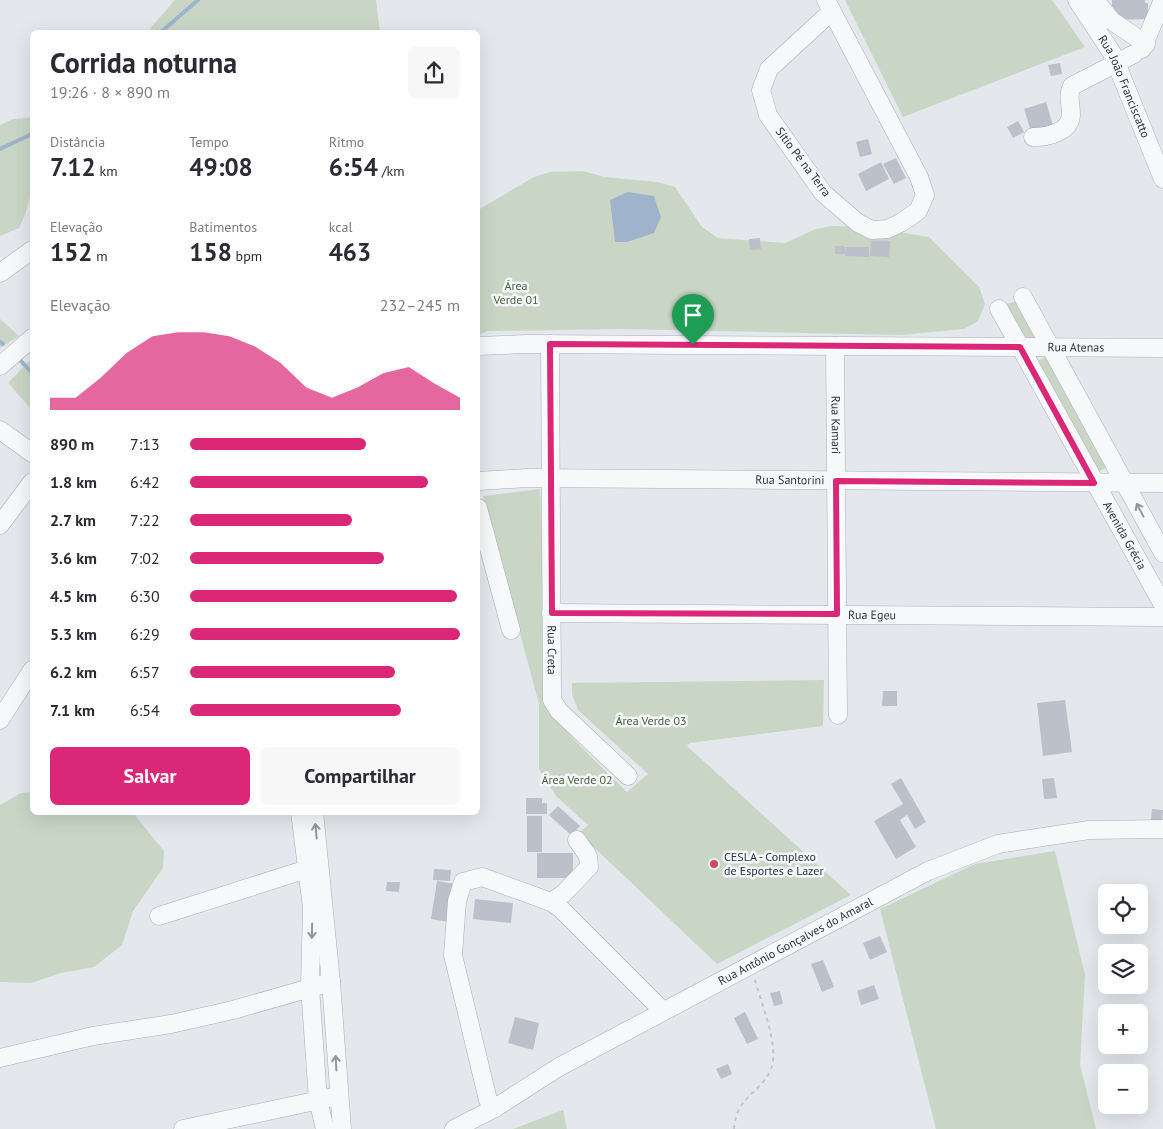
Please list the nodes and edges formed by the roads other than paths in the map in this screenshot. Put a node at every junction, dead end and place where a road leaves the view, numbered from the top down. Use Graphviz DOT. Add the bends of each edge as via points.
graph roads {
  1 [pos="1077,0"];
  2 [pos="1095,0"];
  3 [pos="1163,0"];
  4 [pos="829,6"];
  5 [pos="1141,49"];
  6 [pos="1117,63"];
  7 [pos="1033,137"];
  8 [pos="1163,179"];
  9 [pos="30,251"];
  10 [pos="0,273"];
  11 [pos="1023,297"];
  12 [pos="999,309"];
  13 [pos="30,340"];
  14 [pos="550,344"];
  15 [pos="480,346"];
  16 [pos="835,346"];
  17 [pos="1020,347"];
  18 [pos="1051,348"];
  19 [pos="1163,348"];
  20 [pos="0,366"];
  21 [pos="0,430"];
  22 [pos="30,452"];
  23 [pos="551,478"];
  24 [pos="480,481"];
  25 [pos="836,481"];
  26 [pos="1094,483"];
  27 [pos="1126,483"];
  28 [pos="1163,483"];
  29 [pos="30,485"];
  30 [pos="480,515"];
  31 [pos="0,525"];
  32 [pos="1163,553"];
  33 [pos="1163,605"];
  34 [pos="552,613"];
  35 [pos="837,614"];
  36 [pos="1163,616"];
  37 [pos="511,630"];
  38 [pos="30,673"];
  39 [pos="838,715"];
  40 [pos="0,720"];
  41 [pos="628,776"];
  42 [pos="300,815"];
  43 [pos="314,815"];
  44 [pos="1163,829"];
  45 [pos="577,840"];
  46 [pos="307,869"];
  47 [pos="551,902"];
  48 [pos="159,916"];
  49 [pos="331,982"];
  50 [pos="310,987"];
  51 [pos="663,1011"];
  52 [pos="0,1058"];
  53 [pos="338,1097"];
  54 [pos="318,1100"];
  55 [pos="495,1108"];
  56 [pos="183,1129"];
  57 [pos="325,1129"];
  58 [pos="342,1129"];
  59 [pos="454,1129"];
  1 -- 6 [label="street, Rua João Franciscatto"];
  2 -- 5 [label="street"];
  3 -- 5 [label="street"];
  4 -- 4 [label="street, Sítio Pé na Terra" via="768,69 761,90 768,114 823,193 858,223 872,230 888,229 918,211 925,195 919,177"];
  5 -- 6 [label="street"];
  6 -- 7 [label="street" via="1072,86 1069,92 1071,116 1058,133"];
  6 -- 8 [label="street, Rua João Franciscatto"];
  9 -- 10 [label="street"];
  11 -- 18 [label="street, Avenida Grécia"];
  12 -- 17 [label="street, Avenida Grécia"];
  13 -- 20 [label="street"];
  14 -- 15 [label="street, Rua Atenas"];
  14 -- 16 [label="street, Rua Atenas"];
  14 -- 23 [label="street, Rua Creta"];
  16 -- 17 [label="street, Rua Atenas"];
  16 -- 25 [label="street, Rua Kamari"];
  17 -- 18 [label="street, Rua Atenas"];
  17 -- 26 [label="street, Avenida Grécia"];
  18 -- 19 [label="street, Rua Atenas"];
  18 -- 27 [label="street, Avenida Grécia"];
  21 -- 22 [label="street"];
  23 -- 24 [label="street, Rua Santorini"];
  23 -- 25 [label="street, Rua Santorini"];
  23 -- 34 [label="street, Rua Creta"];
  25 -- 26 [label="street, Rua Santorini"];
  25 -- 35 [label="street, Rua Kamari"];
  26 -- 27 [label="street, Rua Santorini"];
  26 -- 33 [label="street, Avenida Grécia"];
  27 -- 28 [label="street, Rua Santorini"];
  32 -- 27 [label="street, Avenida Grécia, one-way"];
  29 -- 31 [label="street"];
  30 -- 37 [label="street"];
  34 -- 35 [label="street, Rua Egeu"];
  34 -- 41 [label="street, Rua Creta" via="552,700 559,711"];
  35 -- 36 [label="street, Rua Egeu"];
  35 -- 39 [label="street, Rua Kamari"];
  38 -- 40 [label="street"];
  42 -- 46 [label="street"];
  49 -- 43 [label="street, one-way"];
  44 -- 51 [label="street, Rua Antônio Gonçalves do Amaral" via="1089,830 998,844 928,871"];
  45 -- 47 [label="street" via="588,856 589,867"];
  46 -- 48 [label="street"];
  46 -- 50 [label="street, one-way" via="312,908"];
  47 -- 51 [label="street"];
  47 -- 55 [label="street" via="482,877 463,882 457,901 453,955 488,1100"];
  49 -- 50 [label="street"];
  53 -- 49 [label="street, one-way"];
  50 -- 52 [label="street" via="206,1016 93,1036"];
  50 -- 54 [label="street"];
  51 -- 55 [label="street, Rua Antônio Gonçalves do Amaral" via="559,1067"];
  53 -- 54 [label="street"];
  53 -- 58 [label="street"];
  54 -- 56 [label="street"];
  54 -- 57 [label="street"];
  55 -- 59 [label="street, Rua Antônio Gonçalves do Amaral"];
}
